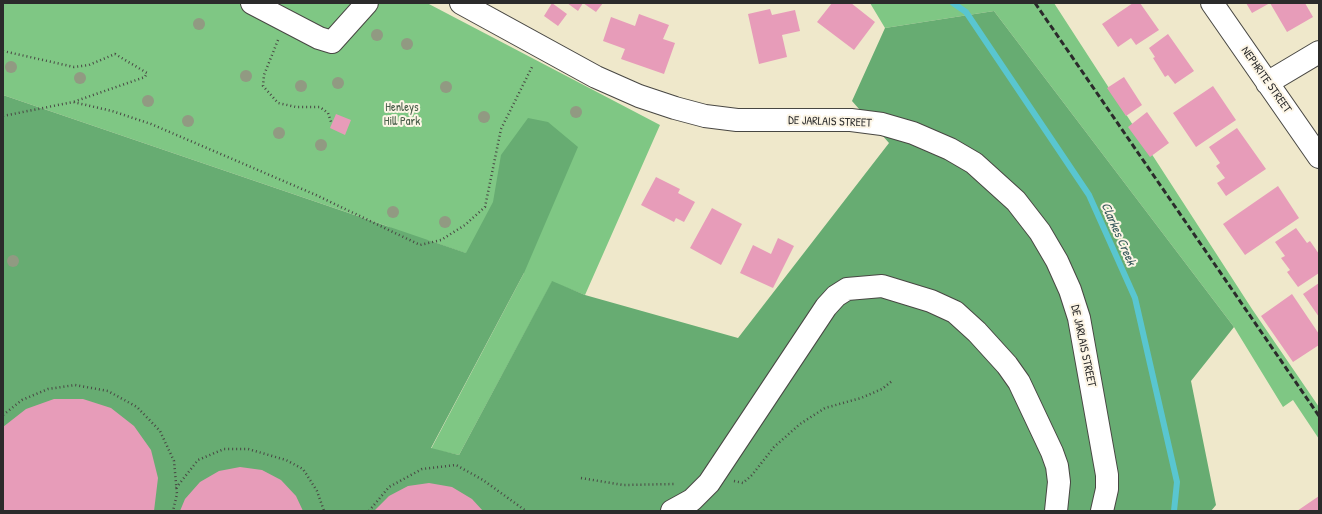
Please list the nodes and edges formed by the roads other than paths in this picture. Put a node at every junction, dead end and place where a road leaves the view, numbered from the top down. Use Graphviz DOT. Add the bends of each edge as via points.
graph roads {
  1 [pos="252,3"];
  2 [pos="367,3"];
  3 [pos="461,3"];
  4 [pos="1212,3"];
  5 [pos="1319,52"];
  6 [pos="1268,83"];
  7 [pos="1319,157"];
  8 [pos="672,511"];
  9 [pos="1056,511"];
  10 [pos="1102,511"];
  1 -- 2 [label="street" via="319,38 332,42"];
  3 -- 10 [label="street, DE JARLAIS STREET" via="596,77 675,108 705,116 737,120 851,120 882,124 913,133 974,163 1016,201 1040,232 1058,261 1079,318 1107,475"];
  4 -- 6 [label="street, NEPHRITE STREET"];
  5 -- 6 [label="street"];
  6 -- 7 [label="street, NEPHRITE STREET"];
  8 -- 9 [label="street" via="692,500 710,483 826,307 836,296 847,289 882,286 931,301 955,312 1007,365 1019,382 1057,466 1059,482"];
}
